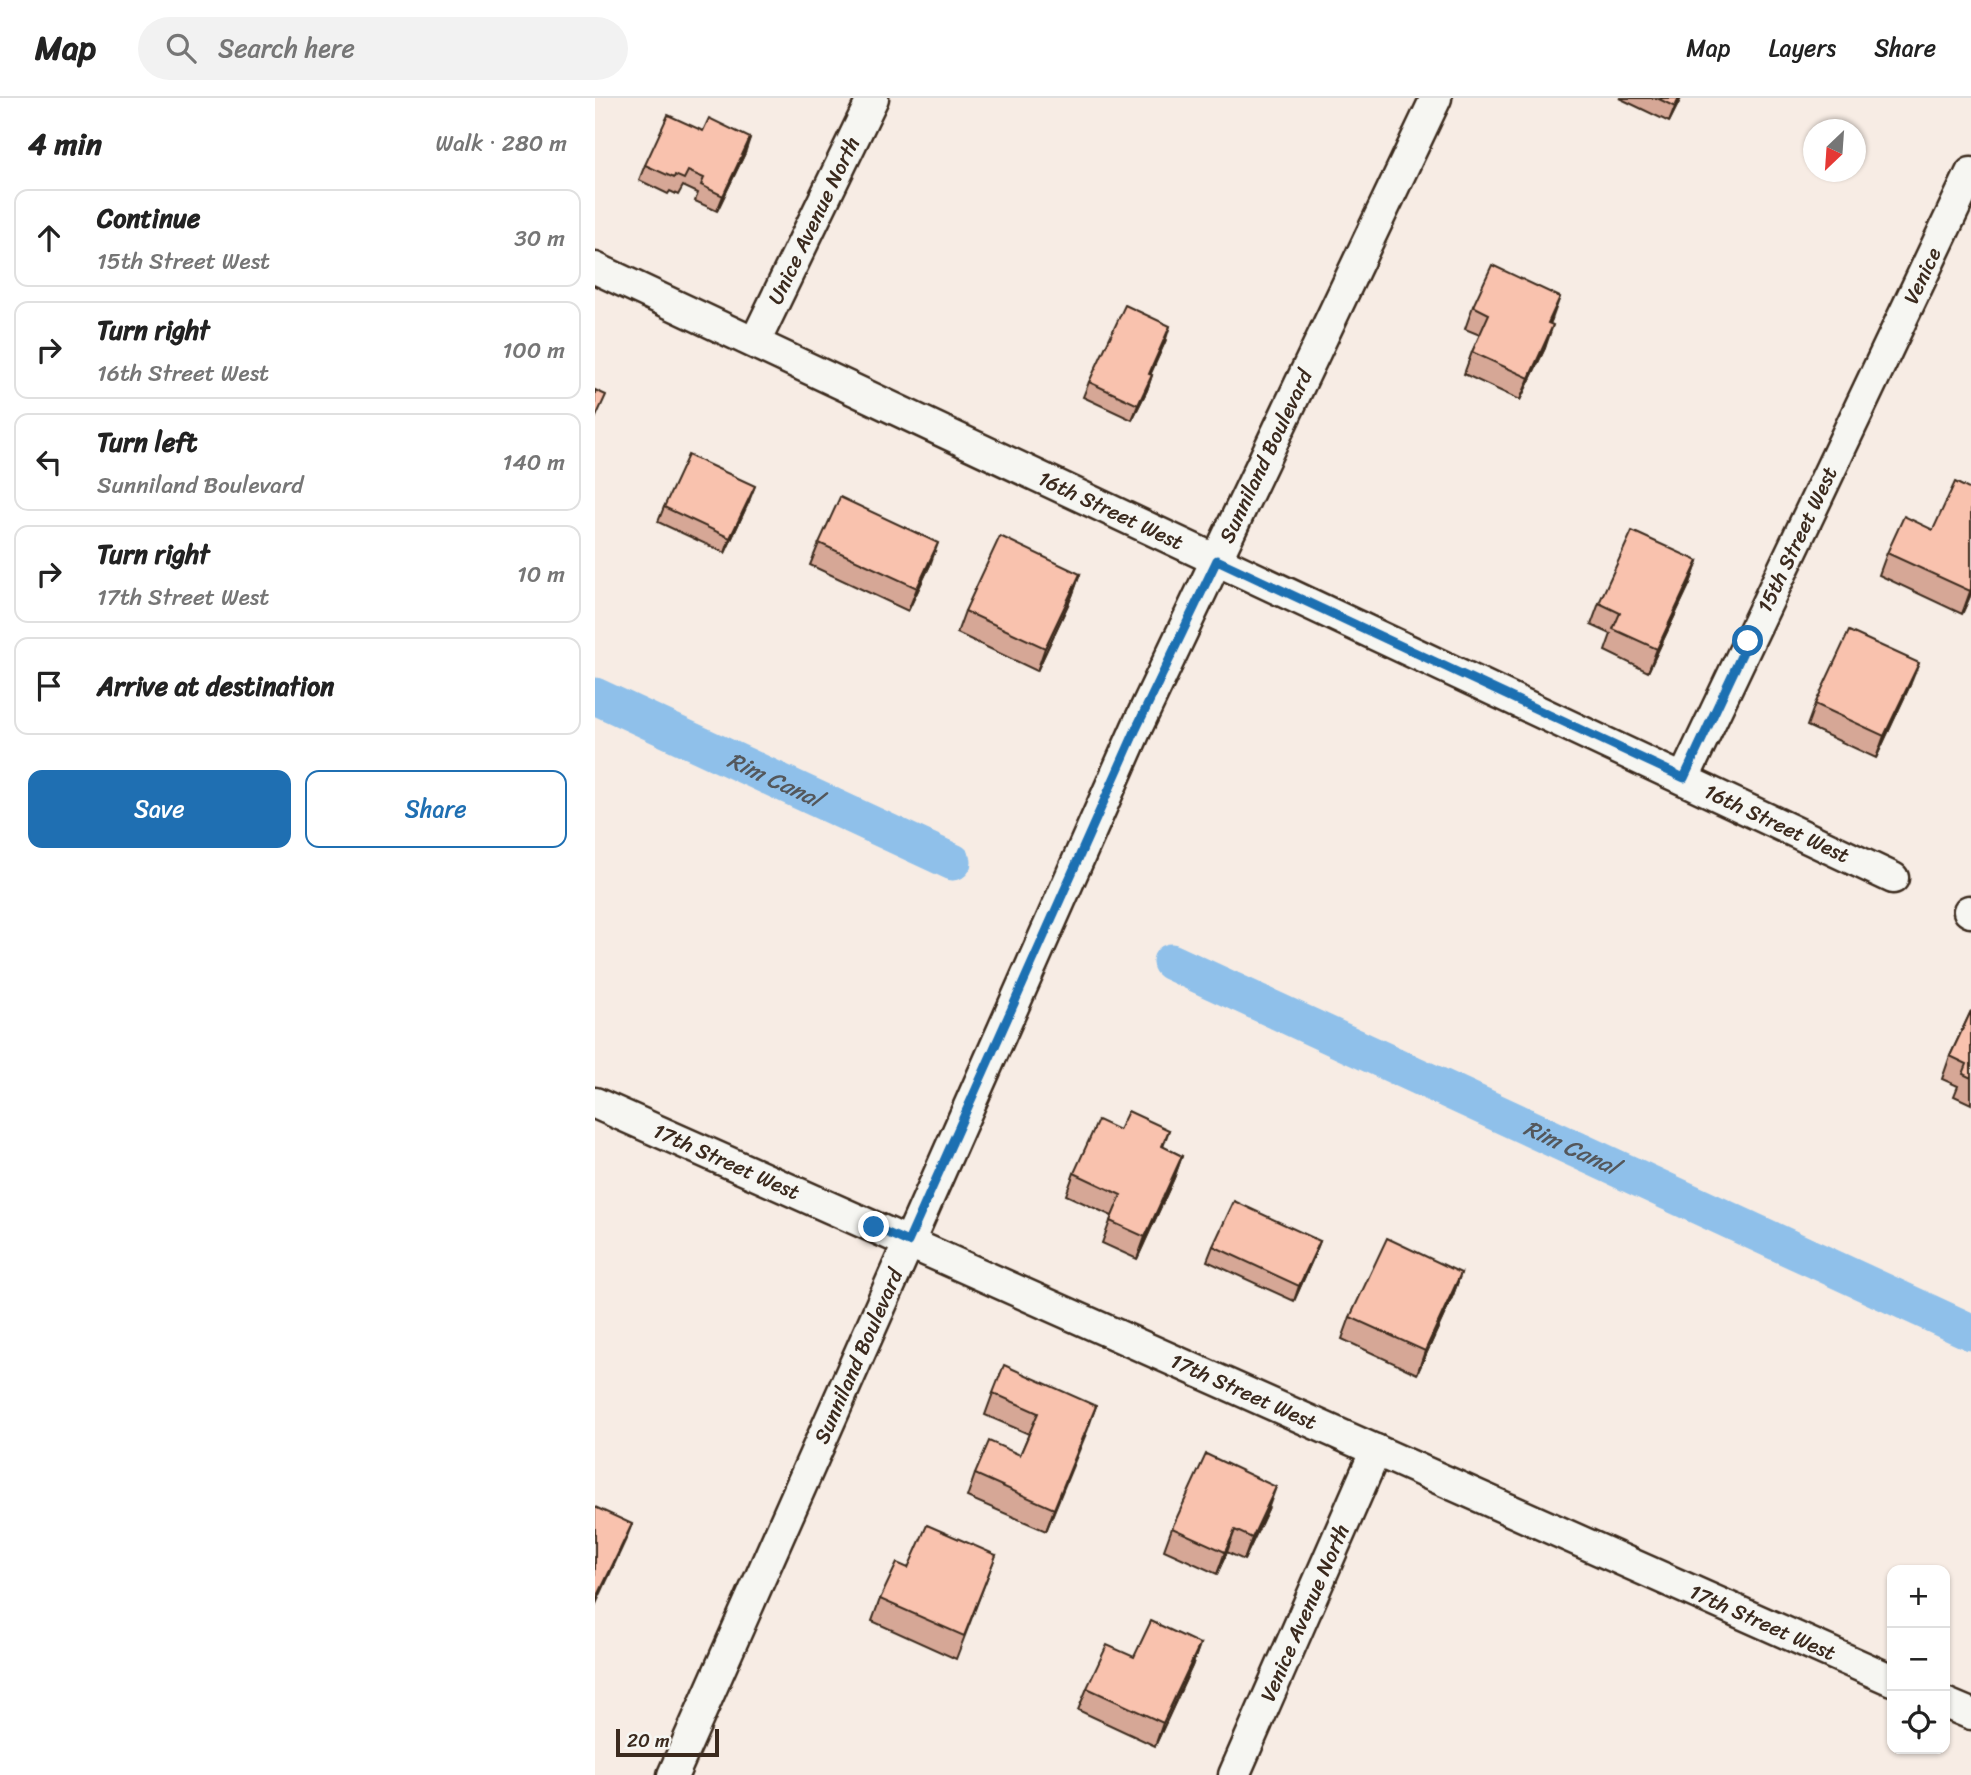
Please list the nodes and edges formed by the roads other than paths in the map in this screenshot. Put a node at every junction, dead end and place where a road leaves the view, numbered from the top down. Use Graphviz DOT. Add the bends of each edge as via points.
graph roads {
  1 [pos="873,98"];
  2 [pos="1436,98"];
  3 [pos="1971,173"];
  4 [pos="595,268"];
  5 [pos="1892,340"];
  6 [pos="755,342"];
  7 [pos="1217,560"];
  8 [pos="1684,778"];
  9 [pos="1893,878"];
  10 [pos="595,1103"];
  11 [pos="908,1242"];
  12 [pos="1376,1450"];
  13 [pos="1887,1677"];
  14 [pos="1950,1705"];
  15 [pos="1971,1714"];
  16 [pos="673,1775"];
  17 [pos="1234,1775"];
  1 -- 6 [label="street, Unice Avenue North"];
  2 -- 7 [label="street, Sunniland Boulevard"];
  3 -- 5 [label="street, Venice"];
  4 -- 6 [label="street, 16th Street West"];
  5 -- 8 [label="street, 15th Street West"];
  6 -- 7 [label="street, 16th Street West"];
  7 -- 8 [label="street, 16th Street West"];
  7 -- 11 [label="street, Sunniland Boulevard" via="1136,729"];
  8 -- 9 [label="street, 16th Street West"];
  10 -- 11 [label="street, 17th Street West"];
  11 -- 12 [label="street, 17th Street West"];
  11 -- 16 [label="street, Sunniland Boulevard"];
  12 -- 13 [label="street, 17th Street West"];
  12 -- 17 [label="street, Venice Avenue North"];
  14 -- 15 [label="street"];
}
